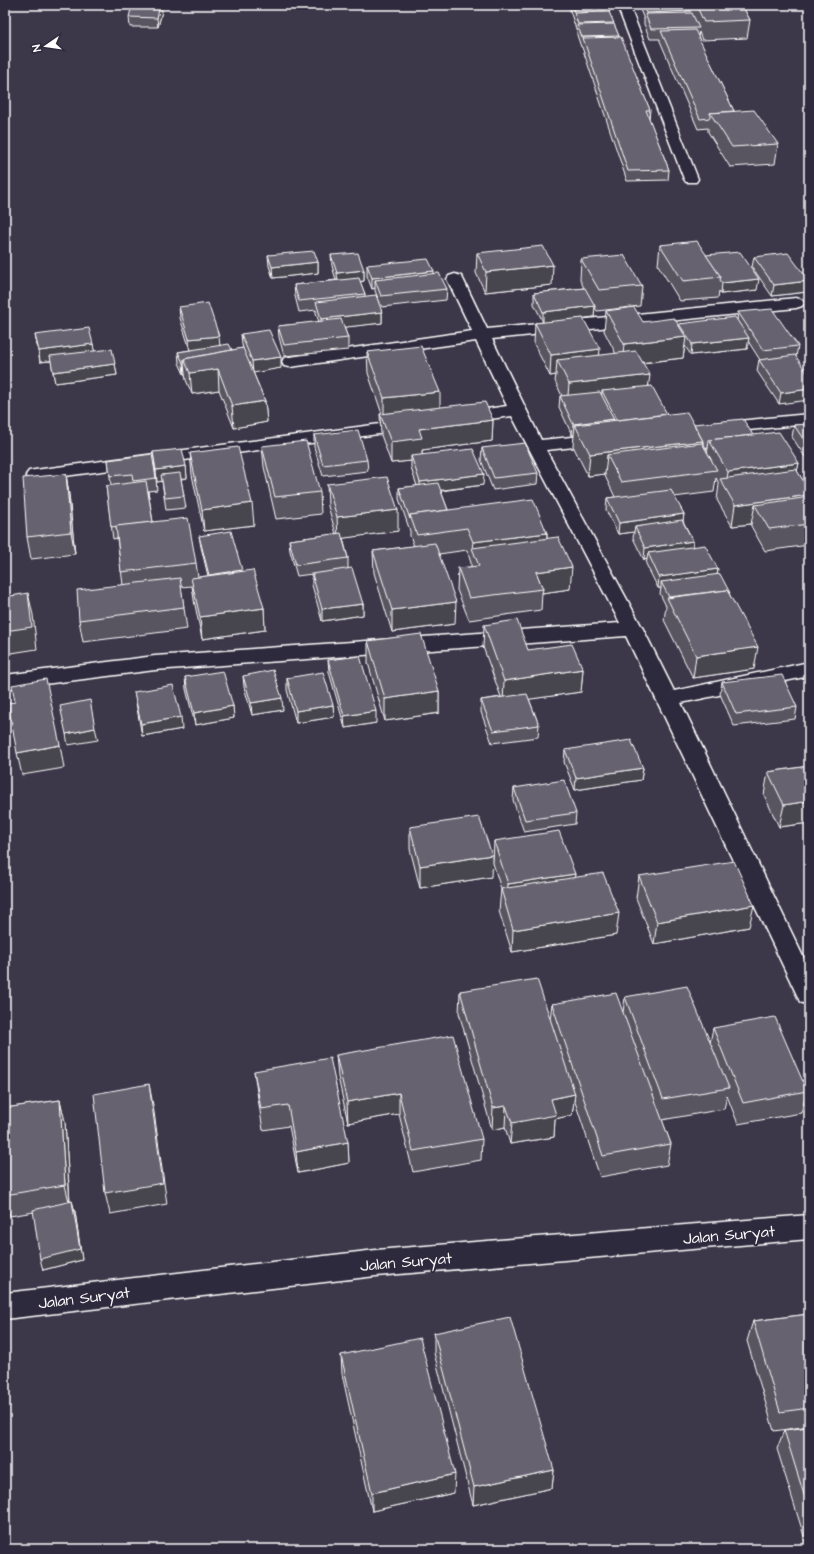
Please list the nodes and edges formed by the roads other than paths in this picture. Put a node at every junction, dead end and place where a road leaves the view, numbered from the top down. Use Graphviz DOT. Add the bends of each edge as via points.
graph roads {
  1 [pos="623,5"];
  2 [pos="691,179"];
  3 [pos="455,279"];
  4 [pos="796,303"];
  5 [pos="480,335"];
  6 [pos="290,362"];
  7 [pos="518,410"];
  8 [pos="809,419"];
  9 [pos="699,430"];
  10 [pos="621,437"];
  11 [pos="535,446"];
  12 [pos="35,475"];
  13 [pos="633,628"];
  14 [pos="809,669"];
  15 [pos="5,682"];
  16 [pos="668,699"];
  17 [pos="809,994"];
  18 [pos="809,1227"];
  19 [pos="5,1306"];
  1 -- 2 [label="street"];
  3 -- 5 [label="street"];
  4 -- 5 [label="street"];
  5 -- 6 [label="street"];
  5 -- 7 [label="street"];
  7 -- 11 [label="street"];
  7 -- 12 [label="street"];
  8 -- 9 [label="street"];
  10 -- 11 [label="street"];
  11 -- 13 [label="street"];
  13 -- 15 [label="street" via="155,663"];
  13 -- 16 [label="street"];
  14 -- 16 [label="street"];
  16 -- 17 [label="street"];
  18 -- 19 [label="street, Jalan Suryat" via="376,1263"];
}
